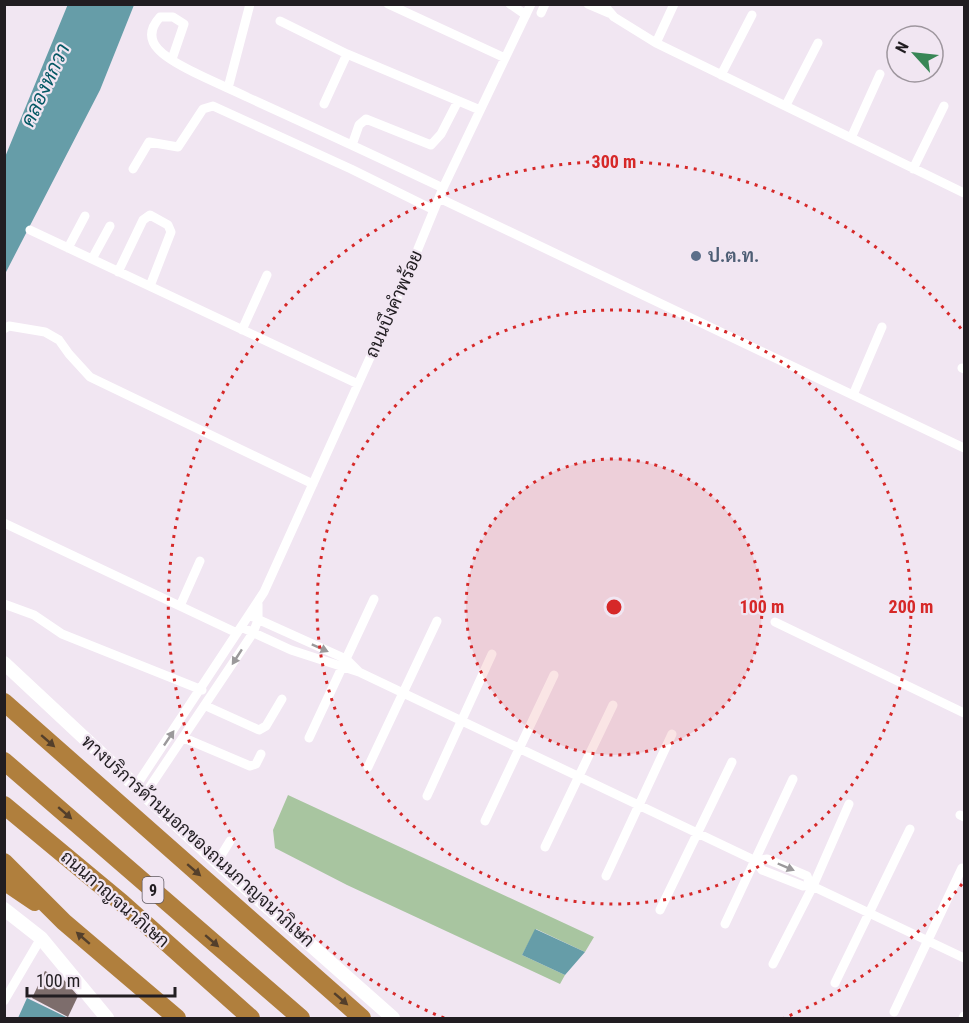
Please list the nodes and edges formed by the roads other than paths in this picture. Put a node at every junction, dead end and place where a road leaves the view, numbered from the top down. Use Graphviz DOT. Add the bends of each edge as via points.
graph roads {
  1 [pos="250,4"];
  2 [pos="388,4"];
  3 [pos="510,4"];
  4 [pos="531,4"];
  5 [pos="674,4"];
  6 [pos="592,6"];
  7 [pos="606,9"];
  8 [pos="526,15"];
  9 [pos="752,15"];
  10 [pos="280,21"];
  11 [pos="656,43"];
  12 [pos="818,43"];
  13 [pos="347,54"];
  14 [pos="505,58"];
  15 [pos="172,59"];
  16 [pos="880,74"];
  17 [pos="721,75"];
  18 [pos="228,88"];
  19 [pos="458,101"];
  20 [pos="324,104"];
  21 [pos="786,105"];
  22 [pos="944,106"];
  23 [pos="480,110"];
  24 [pos="851,138"];
  25 [pos="352,145"];
  26 [pos="133,169"];
  27 [pos="913,169"];
  28 [pos="443,188"];
  29 [pos="964,193"];
  30 [pos="439,198"];
  31 [pos="434,210"];
  32 [pos="85,216"];
  33 [pos="110,225"];
  34 [pos="30,230"];
  35 [pos="68,248"];
  36 [pos="92,259"];
  37 [pos="118,272"];
  38 [pos="267,275"];
  39 [pos="150,286"];
  40 [pos="882,327"];
  41 [pos="4,329"];
  42 [pos="242,330"];
  43 [pos="358,384"];
  44 [pos="853,395"];
  45 [pos="964,448"];
  46 [pos="313,484"];
  47 [pos="4,523"];
  48 [pos="200,561"];
  49 [pos="374,599"];
  50 [pos="4,604"];
  51 [pos="258,604"];
  52 [pos="180,606"];
  53 [pos="248,615"];
  54 [pos="258,620"];
  55 [pos="437,621"];
  56 [pos="775,622"];
  57 [pos="239,630"];
  58 [pos="253,633"];
  59 [pos="296,637"];
  60 [pos="291,650"];
  61 [pos="492,654"];
  62 [pos="4,663"];
  63 [pos="343,664"];
  64 [pos="554,675"];
  65 [pos="202,690"];
  66 [pos="402,694"];
  67 [pos="282,699"];
  68 [pos="4,702"];
  69 [pos="613,705"];
  70 [pos="206,706"];
  71 [pos="964,713"];
  72 [pos="461,721"];
  73 [pos="672,734"];
  74 [pos="184,738"];
  75 [pos="309,738"];
  76 [pos="520,749"];
  77 [pos="261,754"];
  78 [pos="4,761"];
  79 [pos="732,762"];
  80 [pos="368,766"];
  81 [pos="578,777"];
  82 [pos="793,779"];
  83 [pos="140,790"];
  84 [pos="427,796"];
  85 [pos="849,804"];
  86 [pos="4,805"];
  87 [pos="639,805"];
  88 [pos="485,821"];
  89 [pos="910,829"];
  90 [pos="698,834"];
  91 [pos="230,841"];
  92 [pos="545,848"];
  93 [pos="755,860"];
  94 [pos="4,862"];
  95 [pos="217,862"];
  96 [pos="963,868"];
  97 [pos="606,876"];
  98 [pos="4,881"];
  99 [pos="811,885"];
  100 [pos="4,909"];
  101 [pos="660,910"];
  102 [pos="870,913"];
  103 [pos="64,922"];
  104 [pos="724,924"];
  105 [pos="41,938"];
  106 [pos="928,941"];
  107 [pos="964,958"];
  108 [pos="774,964"];
  109 [pos="835,983"];
  110 [pos="4,1001"];
  111 [pos="894,1012"];
  112 [pos="107,1018"];
  113 [pos="177,1018"];
  114 [pos="251,1018"];
  115 [pos="301,1018"];
  116 [pos="362,1018"];
  117 [pos="393,1018"];
  1 -- 18 [label="street"];
  2 -- 14 [label="street"];
  3 -- 8 [label="street"];
  4 -- 8 [label="street, ถนนบึงคำพร้อย"];
  5 -- 11 [label="street"];
  6 -- 7 [label="street"];
  7 -- 11 [label="street"];
  8 -- 14 [label="street, ถนนบึงคำพร้อย"];
  9 -- 17 [label="street"];
  10 -- 13 [label="street"];
  11 -- 17 [label="street"];
  12 -- 21 [label="street"];
  13 -- 19 [label="street"];
  13 -- 20 [label="street"];
  14 -- 23 [label="street, ถนนบึงคำพร้อย"];
  15 -- 15 [label="street" via="184,24 173,17 160,16 151,36 159,51"];
  15 -- 18 [label="street"];
  16 -- 24 [label="street"];
  17 -- 21 [label="street"];
  18 -- 25 [label="street"];
  19 -- 23 [label="street"];
  19 -- 25 [label="street" via="431,145 366,119 359,124"];
  21 -- 24 [label="street"];
  22 -- 27 [label="street"];
  23 -- 28 [label="street, ถนนบึงคำพร้อย"];
  24 -- 27 [label="street"];
  25 -- 28 [label="street"];
  26 -- 31 [label="street" via="149,142 178,147 203,109 213,106"];
  27 -- 29 [label="street"];
  28 -- 30 [label="street, ถนนบึงคำพร้อย"];
  30 -- 31 [label="street, ถนนบึงคำพร้อย"];
  30 -- 44 [label="street"];
  31 -- 43 [label="street, ถนนบึงคำพร้อย"];
  32 -- 35 [label="street"];
  33 -- 36 [label="street"];
  34 -- 35 [label="street"];
  35 -- 36 [label="street"];
  36 -- 37 [label="street"];
  37 -- 39 [label="street"];
  37 -- 39 [label="street" via="143,220 150,215 168,225 171,232"];
  38 -- 42 [label="street"];
  39 -- 42 [label="street"];
  40 -- 44 [label="street"];
  41 -- 46 [label="street" via="9,326 45,332 60,340 90,377"];
  42 -- 43 [label="street"];
  43 -- 46 [label="street, ถนนบึงคำพร้อย"];
  44 -- 45 [label="street"];
  46 -- 51 [label="street, ถนนบึงคำพร้อย"];
  47 -- 52 [label="street"];
  48 -- 52 [label="street"];
  49 -- 63 [label="street"];
  50 -- 65 [label="street" via="34,615 62,634"];
  51 -- 53 [label="street, ถนนบึงคำพร้อย"];
  51 -- 54 [label="street, ถนนบึงคำพร้อย"];
  52 -- 57 [label="street"];
  53 -- 54 [label="street"];
  53 -- 57 [label="street, ถนนบึงคำพร้อย"];
  54 -- 58 [label="street, ถนนบึงคำพร้อย"];
  54 -- 59 [label="street"];
  55 -- 66 [label="street"];
  56 -- 71 [label="street"];
  57 -- 58 [label="street"];
  57 -- 65 [label="street, ถนนบึงคำพร้อย"];
  58 -- 60 [label="street"];
  58 -- 70 [label="street, ถนนบึงคำพร้อย, one-way"];
  59 -- 60 [label="street"];
  59 -- 63 [label="street, one-way"];
  60 -- 63 [label="street"];
  61 -- 72 [label="street"];
  62 -- 83 [label="main road, ทางบริการด้านนอกของถนนกาญจนาภิเษก"];
  63 -- 66 [label="street"];
  63 -- 75 [label="street"];
  64 -- 76 [label="street"];
  83 -- 65 [label="street, ถนนบึงคำพร้อย, one-way"];
  66 -- 72 [label="street"];
  66 -- 80 [label="street"];
  67 -- 70 [label="street" via="261,730"];
  68 -- 116 [label="highway, one-way"];
  69 -- 81 [label="street"];
  70 -- 74 [label="street, ถนนบึงคำพร้อย"];
  72 -- 76 [label="street"];
  72 -- 84 [label="street"];
  73 -- 87 [label="street"];
  74 -- 77 [label="street" via="250,766 256,764"];
  74 -- 83 [label="street, ถนนบึงคำพร้อย"];
  76 -- 81 [label="street"];
  76 -- 88 [label="street"];
  78 -- 115 [label="highway, ถนนกาญจนาภิเษก / 9, one-way"];
  79 -- 90 [label="street"];
  81 -- 87 [label="street"];
  81 -- 92 [label="street"];
  82 -- 93 [label="street"];
  83 -- 95 [label="main road, ทางบริการด้านนอกของถนนกาญจนาภิเษก"];
  85 -- 99 [label="street"];
  86 -- 114 [label="highway, ถนนกาญจนาภิเษก / 9"];
  87 -- 90 [label="street"];
  87 -- 97 [label="street"];
  89 -- 102 [label="street"];
  90 -- 93 [label="street"];
  90 -- 101 [label="street"];
  91 -- 95 [label="street"];
  93 -- 99 [label="street" via="766,859 807,876"];
  93 -- 104 [label="street"];
  94 -- 103 [label="highway"];
  95 -- 117 [label="main road, ทางบริการด้านนอกของถนนกาญจนาภิเษก"];
  96 -- 106 [label="street"];
  98 -- 103 [label="highway"];
  99 -- 102 [label="street"];
  99 -- 108 [label="street"];
  100 -- 105 [label="main road"];
  102 -- 106 [label="street"];
  102 -- 109 [label="street"];
  113 -- 103 [label="highway, one-way"];
  105 -- 110 [label="street"];
  105 -- 112 [label="main road"];
  106 -- 107 [label="street"];
  106 -- 111 [label="street"];
}
